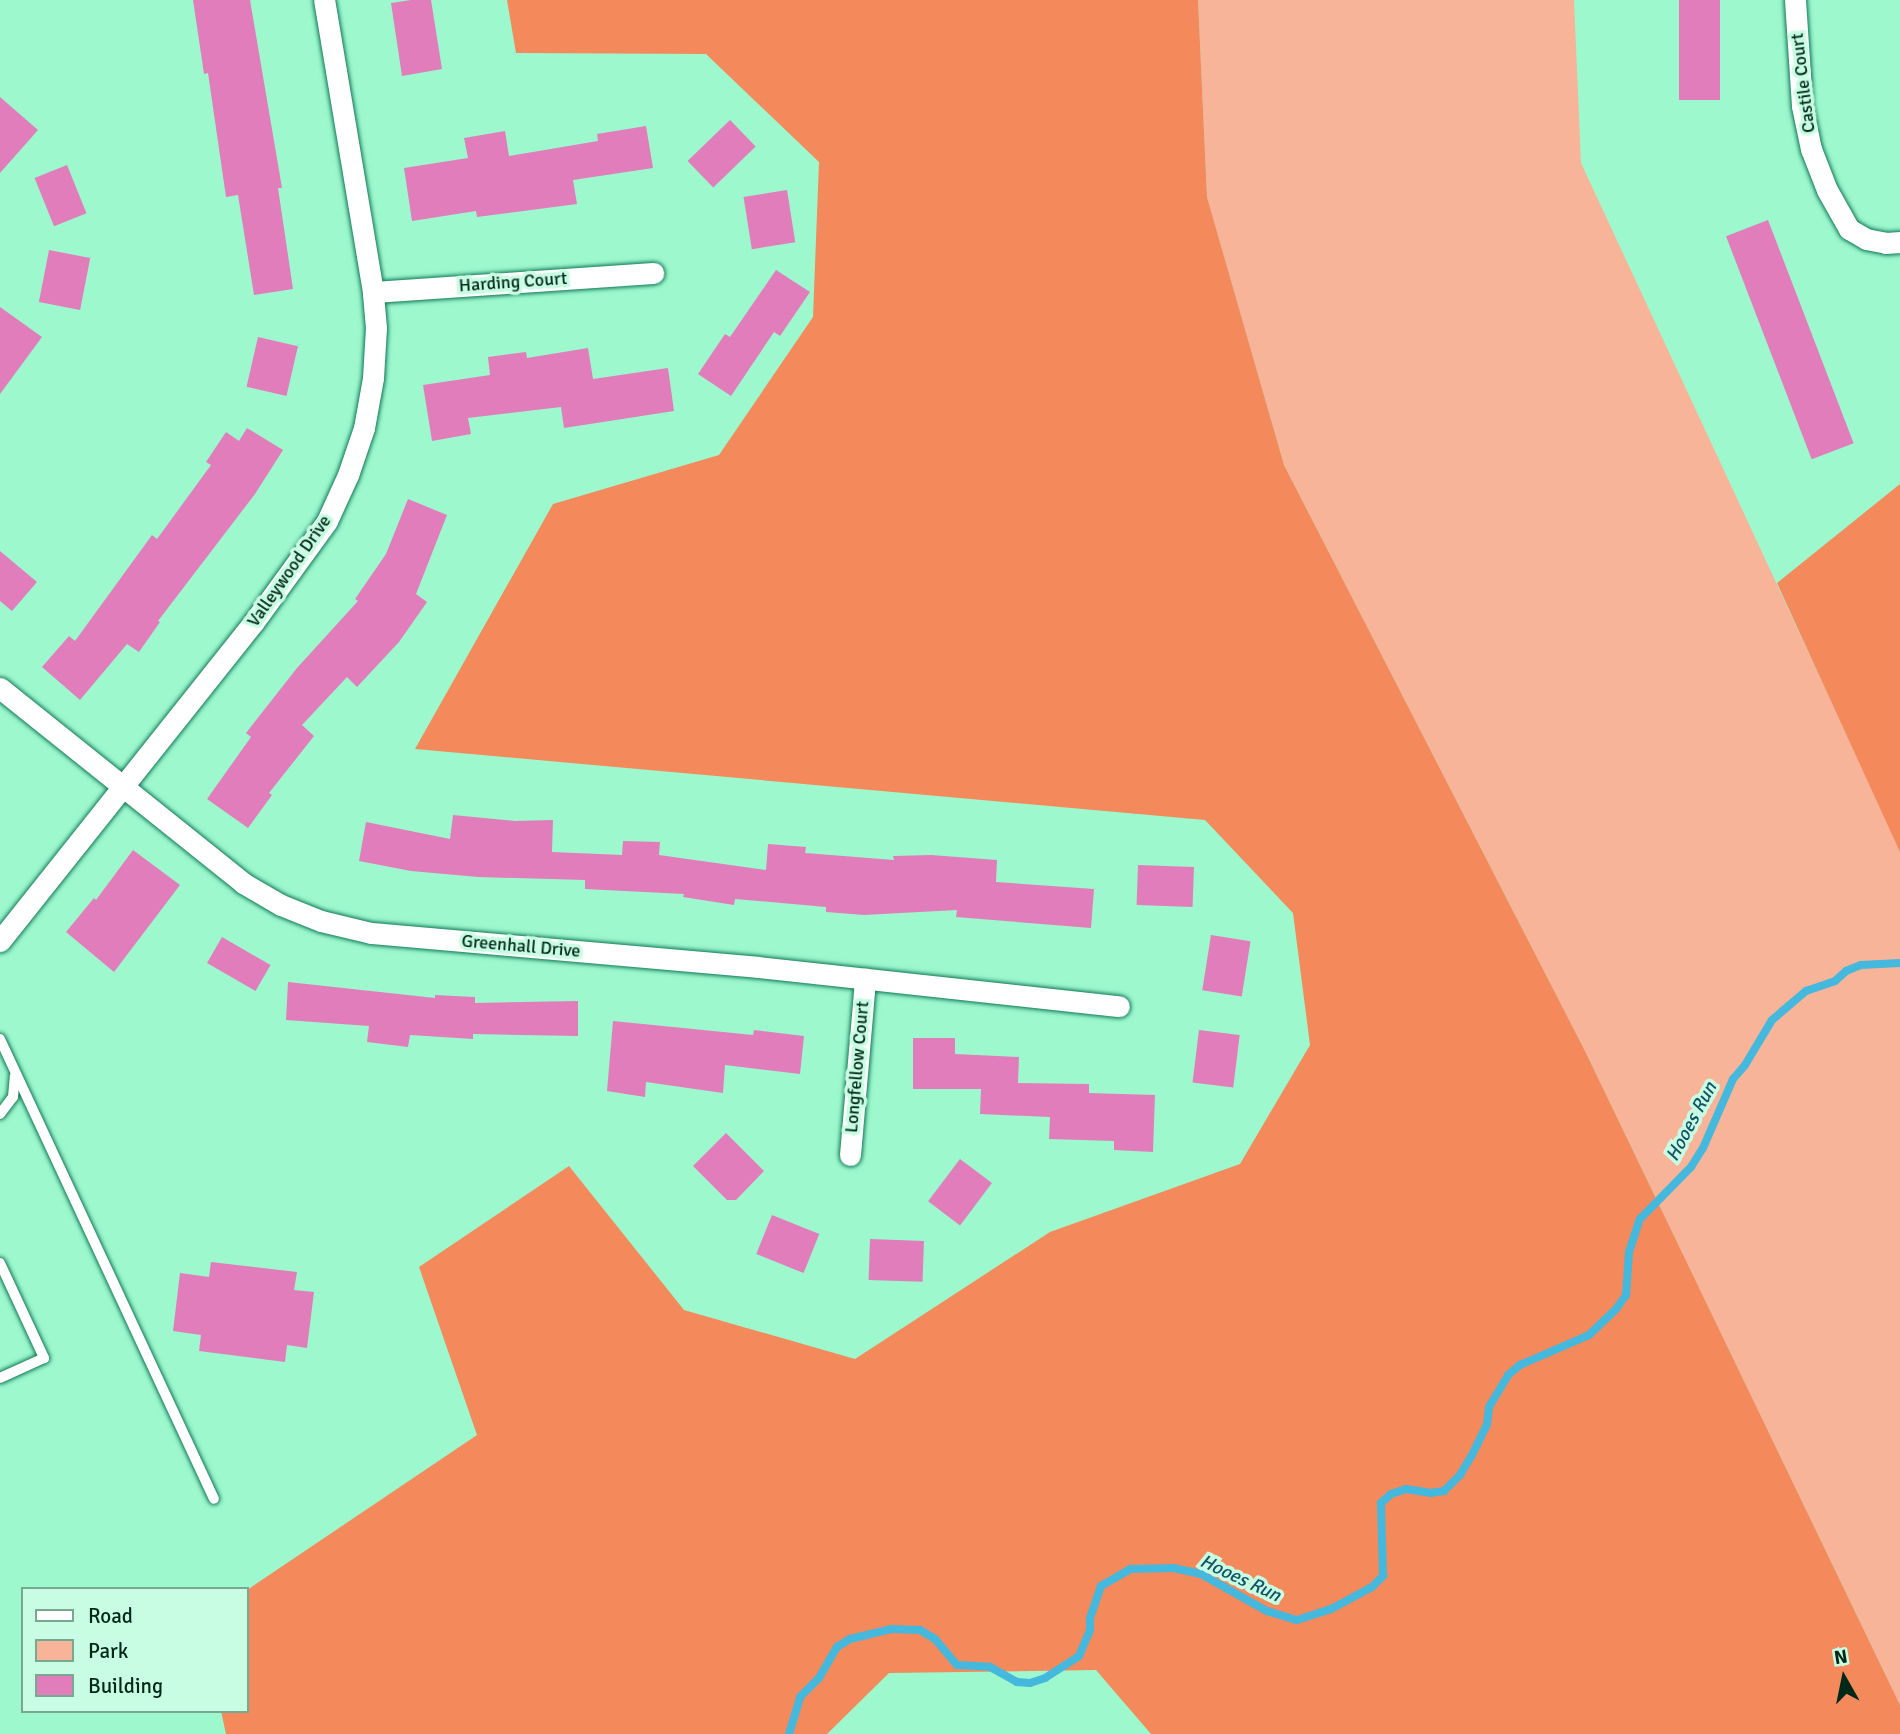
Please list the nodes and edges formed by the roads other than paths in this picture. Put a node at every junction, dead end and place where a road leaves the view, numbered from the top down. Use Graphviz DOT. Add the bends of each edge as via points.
graph roads {
  1 [pos="324,0"];
  2 [pos="1795,0"];
  3 [pos="1900,242"];
  4 [pos="653,273"];
  5 [pos="373,292"];
  6 [pos="0,688"];
  7 [pos="123,785"];
  8 [pos="0,941"];
  9 [pos="865,979"];
  10 [pos="1119,1006"];
  11 [pos="0,1039"];
  12 [pos="14,1069"];
  13 [pos="0,1114"];
  14 [pos="850,1155"];
  15 [pos="0,1264"];
  16 [pos="0,1378"];
  17 [pos="214,1499"];
  1 -- 5 [label="street, Valleywood Drive"];
  2 -- 3 [label="street, Castile Court" via="1802,106 1811,149 1827,190 1849,229 1866,239"];
  4 -- 5 [label="street, Harding Court"];
  5 -- 7 [label="street, Valleywood Drive" via="373,378 364,428 327,521 253,623"];
  6 -- 7 [label="street, Greenhall Drive"];
  7 -- 8 [label="street, Valleywood Drive"];
  7 -- 9 [label="street, Greenhall Drive" via="243,883 321,921 371,933"];
  9 -- 10 [label="street, Greenhall Drive"];
  9 -- 14 [label="street, Longfellow Court"];
  11 -- 12 [label="lane"];
  12 -- 13 [label="lane" via="13,1097"];
  12 -- 17 [label="lane"];
  15 -- 16 [label="lane" via="44,1358"];
}
